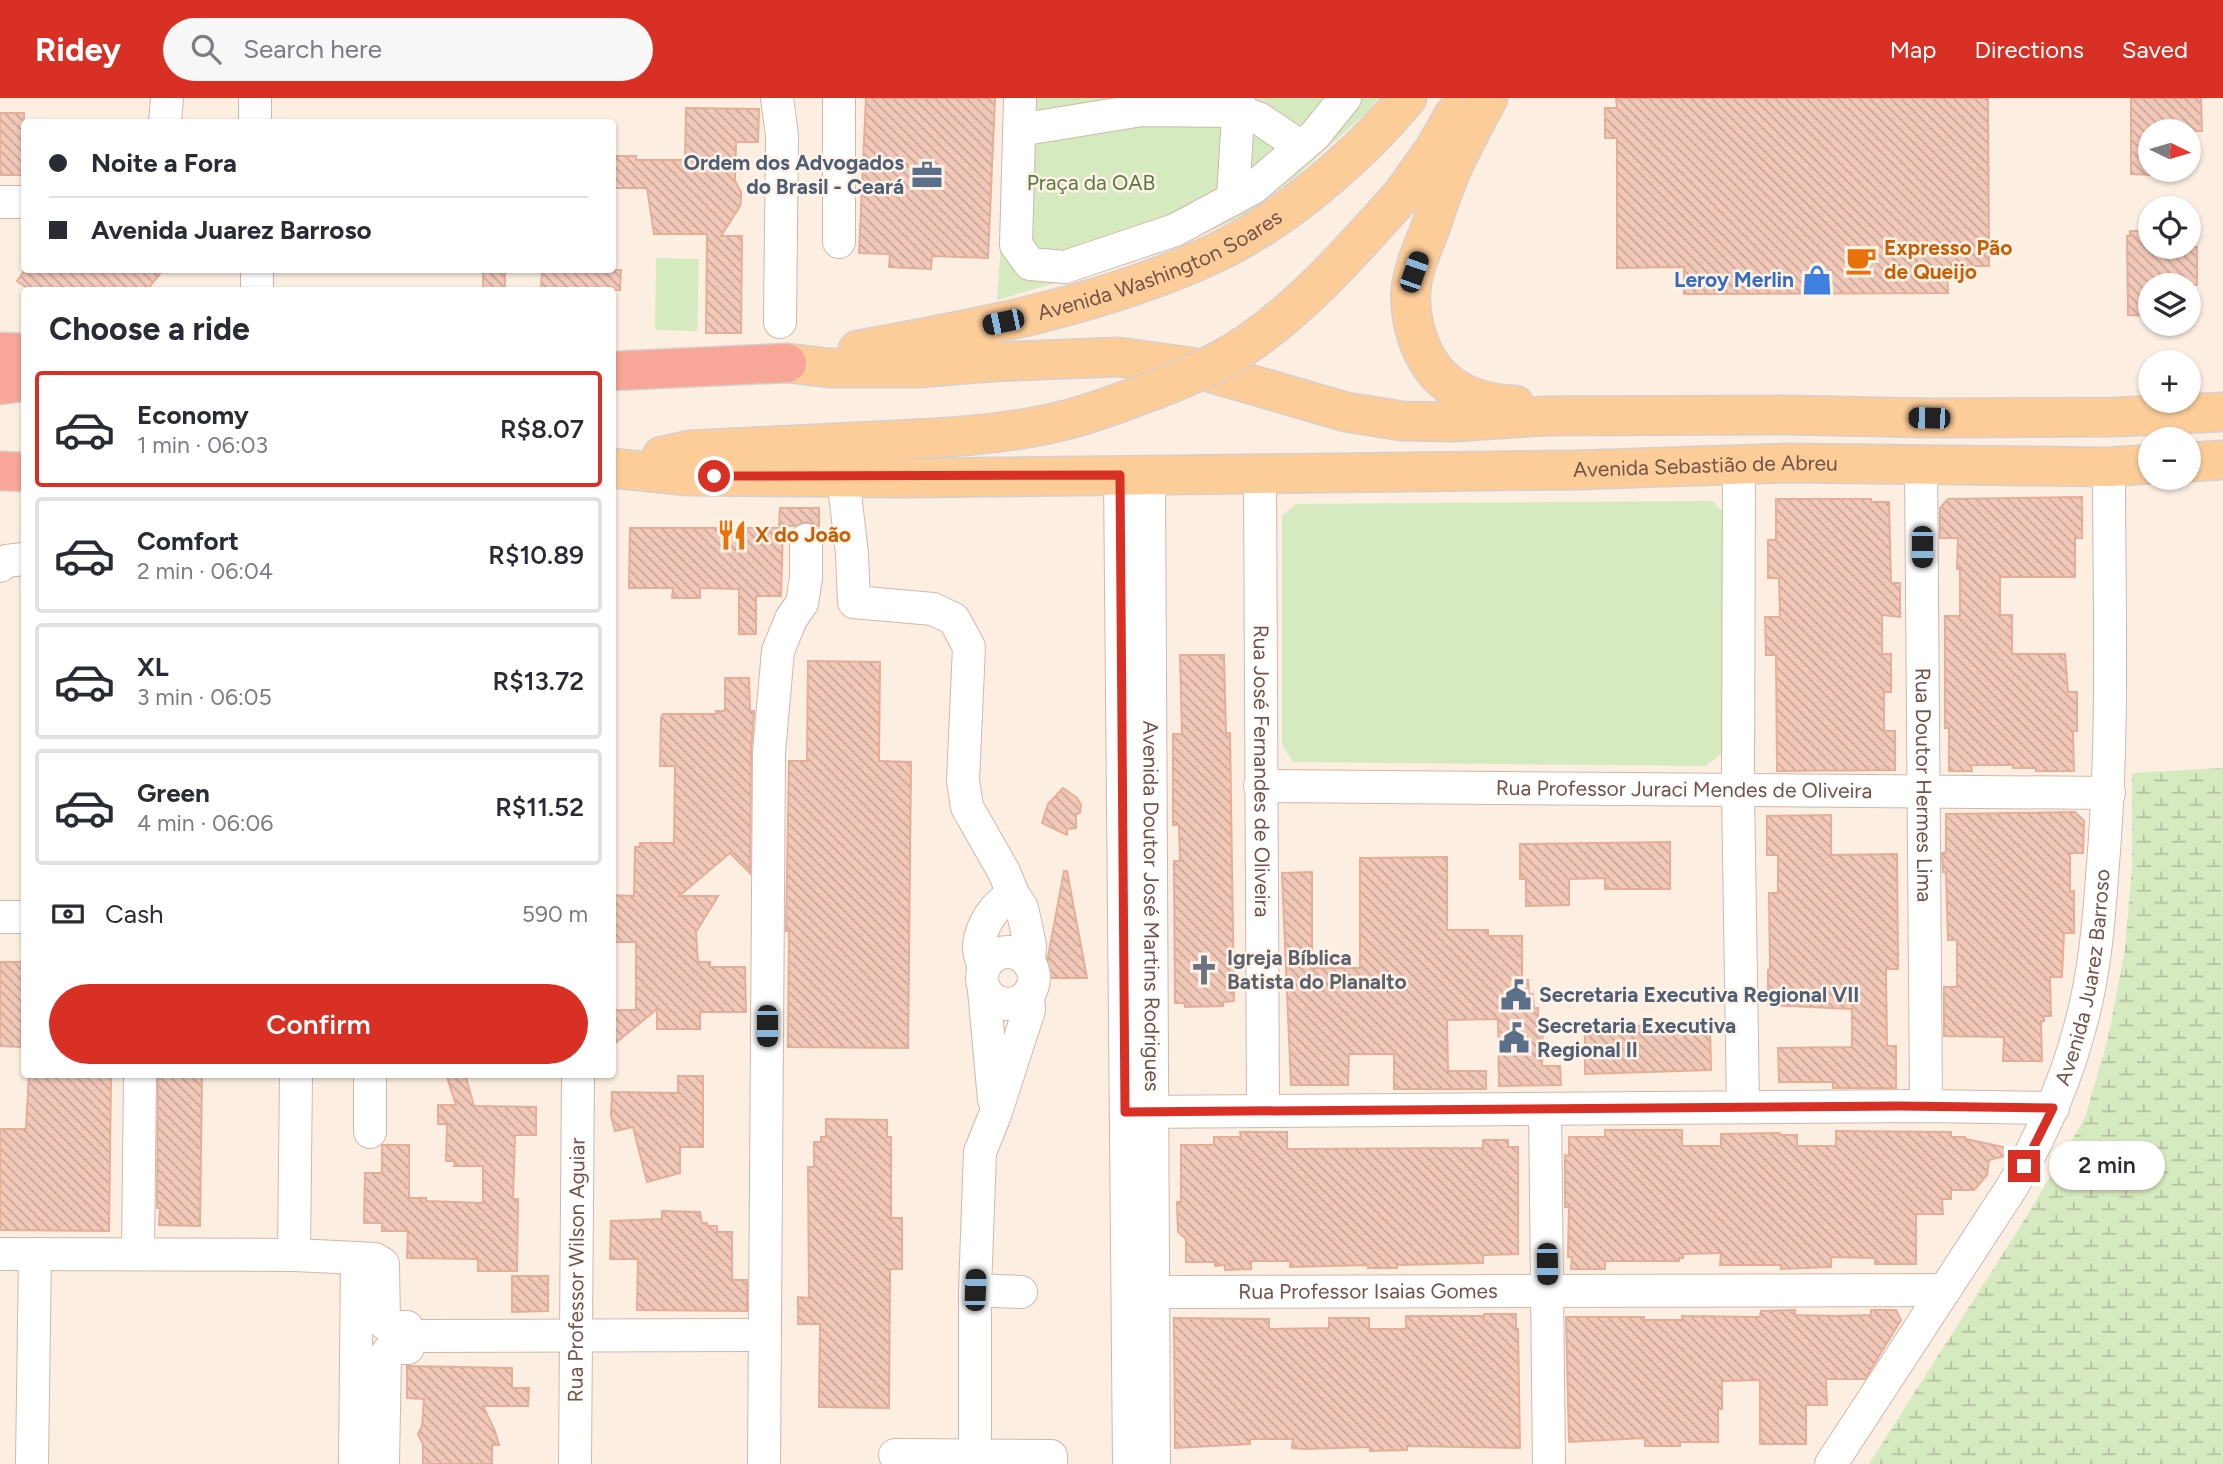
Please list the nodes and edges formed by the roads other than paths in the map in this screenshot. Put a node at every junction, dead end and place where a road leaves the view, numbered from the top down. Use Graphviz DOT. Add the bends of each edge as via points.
graph roads {
  1 [pos="167,98"];
  2 [pos="255,98"];
  3 [pos="777,98"];
  4 [pos="839,98"];
  5 [pos="1020,98"];
  6 [pos="1345,98"];
  7 [pos="1407,98"];
  8 [pos="1465,98"];
  9 [pos="1488,98"];
  10 [pos="1238,105"];
  11 [pos="165,119"];
  12 [pos="255,119"];
  13 [pos="1019,130"];
  14 [pos="1301,147"];
  15 [pos="1233,199"];
  16 [pos="0,202"];
  17 [pos="21,202"];
  18 [pos="839,242"];
  19 [pos="780,322"];
  20 [pos="0,352"];
  21 [pos="21,353"];
  22 [pos="787,363"];
  23 [pos="616,371"];
  24 [pos="21,382"];
  25 [pos="0,385"];
  26 [pos="2223,412"];
  27 [pos="1787,415"];
  28 [pos="1546,416"];
  29 [pos="1929,418"];
  30 [pos="2223,460"];
  31 [pos="2201,461"];
  32 [pos="1787,463"];
  33 [pos="1739,465"];
  34 [pos="1921,465"];
  35 [pos="2138,465"];
  36 [pos="616,466"];
  37 [pos="616,467"];
  38 [pos="2109,467"];
  39 [pos="0,471"];
  40 [pos="21,472"];
  41 [pos="1260,475"];
  42 [pos="1135,476"];
  43 [pos="843,477"];
  44 [pos="806,540"];
  45 [pos="21,559"];
  46 [pos="0,566"];
  47 [pos="854,602"];
  48 [pos="802,603"];
  49 [pos="1260,786"];
  50 [pos="1738,791"];
  51 [pos="1922,793"];
  52 [pos="2109,793"];
  53 [pos="1013,894"];
  54 [pos="0,917"];
  55 [pos="21,917"];
  56 [pos="984,979"];
  57 [pos="1029,980"];
  58 [pos="140,1078"];
  59 [pos="296,1078"];
  60 [pos="370,1078"];
  61 [pos="578,1078"];
  62 [pos="1926,1106"];
  63 [pos="1743,1107"];
  64 [pos="2053,1108"];
  65 [pos="1545,1109"];
  66 [pos="1263,1110"];
  67 [pos="1138,1111"];
  68 [pos="995,1115"];
  69 [pos="370,1132"];
  70 [pos="0,1254"];
  71 [pos="35,1254"];
  72 [pos="138,1254"];
  73 [pos="294,1255"];
  74 [pos="357,1258"];
  75 [pos="975,1290"];
  76 [pos="1547,1290"];
  77 [pos="1945,1290"];
  78 [pos="1021,1292"];
  79 [pos="1140,1292"];
  80 [pos="576,1335"];
  81 [pos="745,1335"];
  82 [pos="410,1337"];
  83 [pos="764,1451"];
  84 [pos="895,1455"];
  85 [pos="975,1456"];
  86 [pos="32,1464"];
  87 [pos="355,1464"];
  88 [pos="383,1464"];
  89 [pos="575,1464"];
  90 [pos="1051,1464"];
  91 [pos="1129,1464"];
  92 [pos="1154,1464"];
  93 [pos="1549,1464"];
  94 [pos="1831,1464"];
  1 -- 11 [label="street"];
  2 -- 12 [label="street"];
  3 -- 19 [label="street" via="782,135"];
  4 -- 18 [label="street"];
  5 -- 13 [label="street"];
  6 -- 14 [label="street"];
  7 -- 22 [label="main road, Avenida Washington Soares" via="1319,185 1269,222 1212,254 1074,304 937,336"];
  8 -- 36 [label="main road, bridge" via="1402,195 1352,252 1249,343 1205,367 1124,402 1072,418 985,434 690,450"];
  9 -- 28 [label="main road" via="1455,162 1429,230 1414,272 1411,309 1425,356 1450,386 1481,401 1521,405"];
  10 -- 13 [label="street" via="1142,110"];
  10 -- 14 [label="street"];
  10 -- 15 [label="street"];
  13 -- 15 [label="street" via="1016,245 1030,264 1065,267 1175,230"];
  14 -- 15 [label="street"];
  16 -- 17 [label="street"];
  20 -- 21 [label="highway"];
  22 -- 23 [label="highway, Avenida Washington Soares"];
  22 -- 28 [label="main road, Avenida Washington Soares" via="919,368 1118,357 1212,372 1376,418 1454,422"];
  24 -- 25 [label="highway"];
  26 -- 29 [label="main road"];
  27 -- 28 [label="main road"];
  27 -- 29 [label="main road"];
  27 -- 32 [label="main road"];
  29 -- 34 [label="main road"];
  30 -- 31 [label="main road"];
  32 -- 33 [label="main road, Avenida Sebastião de Abreu"];
  32 -- 34 [label="main road, Avenida Sebastião de Abreu"];
  33 -- 41 [label="main road, Avenida Sebastião de Abreu"];
  33 -- 50 [label="street"];
  34 -- 38 [label="main road, Avenida Sebastião de Abreu"];
  34 -- 51 [label="street, Rua Doutor Hermes Lima"];
  35 -- 38 [label="main road, Avenida Sebastião de Abreu"];
  37 -- 43 [label="main road" via="688,476"];
  38 -- 52 [label="street, Avenida Juarez Barroso"];
  39 -- 40 [label="highway"];
  41 -- 42 [label="main road"];
  41 -- 49 [label="street, Rua José Fernandes de Oliveira"];
  42 -- 43 [label="main road"];
  42 -- 67 [label="street, Avenida Doutor José Martins Rodrigues"];
  43 -- 47 [label="street"];
  44 -- 48 [label="street"];
  45 -- 46 [label="street"];
  47 -- 48 [label="street"];
  47 -- 53 [label="street" via="933,609 954,619 969,647 964,796"];
  48 -- 83 [label="street" via="778,650 769,752"];
  49 -- 50 [label="street, Rua Professor Juraci Mendes de Oliveira"];
  49 -- 66 [label="street, Rua José Fernandes de Oliveira"];
  50 -- 51 [label="street, Rua Professor Juraci Mendes de Oliveira"];
  50 -- 63 [label="street"];
  51 -- 52 [label="street, Rua Professor Juraci Mendes de Oliveira"];
  51 -- 62 [label="street, Rua Doutor Hermes Lima"];
  52 -- 64 [label="street, Avenida Juarez Barroso" via="2092,974"];
  53 -- 56 [label="street" via="1000,902 986,922 978,947"];
  53 -- 57 [label="street" via="1022,908 1030,945"];
  54 -- 55 [label="street"];
  56 -- 57 [label="street" via="994,1001 1001,1004 1016,1003"];
  56 -- 57 [label="street" via="995,956 1003,952 1020,955"];
  56 -- 68 [label="street"];
  57 -- 68 [label="street" via="1029,1010"];
  58 -- 72 [label="street"];
  59 -- 73 [label="street"];
  60 -- 69 [label="street"];
  61 -- 80 [label="street, Rua Professor Wilson Aguiar"];
  62 -- 63 [label="street"];
  62 -- 64 [label="street"];
  63 -- 65 [label="street"];
  64 -- 77 [label="street, Avenida Juarez Barroso" via="2012,1187"];
  65 -- 66 [label="street"];
  65 -- 76 [label="street"];
  66 -- 67 [label="street"];
  67 -- 79 [label="street, Avenida Doutor José Martins Rodrigues"];
  68 -- 75 [label="street" via="980,1152"];
  70 -- 71 [label="street"];
  71 -- 72 [label="street"];
  71 -- 86 [label="street"];
  72 -- 73 [label="street"];
  73 -- 74 [label="street"];
  74 -- 82 [label="street" via="383,1264 384,1323"];
  74 -- 87 [label="street"];
  75 -- 78 [label="street"];
  75 -- 85 [label="street"];
  76 -- 77 [label="street, Rua Professor Isaias Gomes"];
  76 -- 79 [label="street, Rua Professor Isaias Gomes"];
  76 -- 93 [label="street"];
  77 -- 94 [label="street, Avenida Juarez Barroso"];
  79 -- 91 [label="street, Avenida Doutor José Martins Rodrigues"];
  79 -- 92 [label="street, Avenida Doutor José Martins Rodrigues"];
  80 -- 81 [label="street"];
  80 -- 82 [label="street"];
  80 -- 89 [label="street, Rua Professor Wilson Aguiar"];
  82 -- 88 [label="street" via="387,1350"];
  84 -- 85 [label="street"];
  85 -- 90 [label="street" via="1051,1456"];
}
